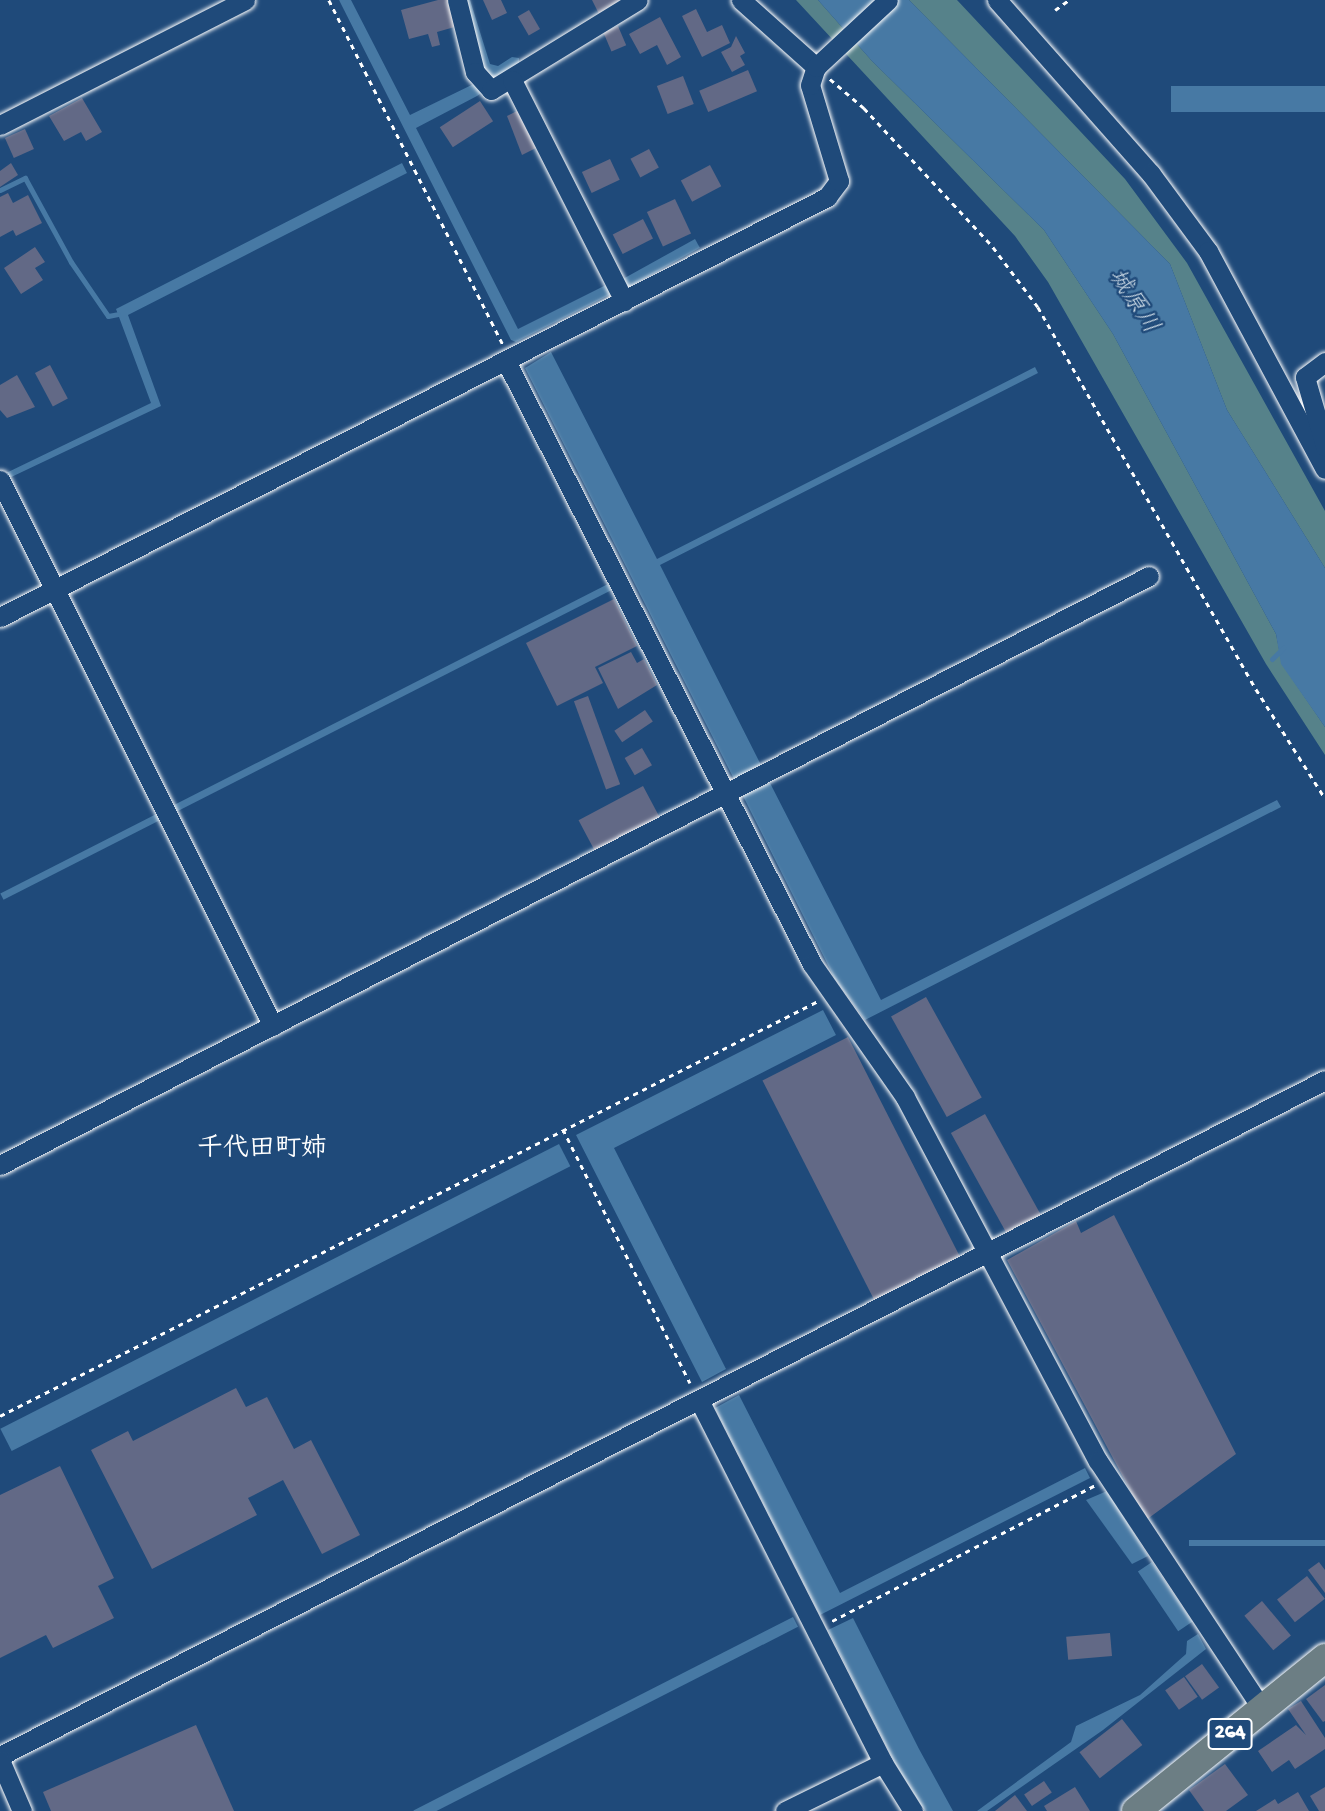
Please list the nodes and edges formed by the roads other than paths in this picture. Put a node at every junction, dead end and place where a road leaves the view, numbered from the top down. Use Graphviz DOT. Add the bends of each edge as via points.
graph roads {
  1 [pos="246,0"];
  2 [pos="457,0"];
  3 [pos="638,0"];
  4 [pos="741,0"];
  5 [pos="888,0"];
  6 [pos="996,0"];
  7 [pos="821,63"];
  8 [pos="512,80"];
  9 [pos="0,125"];
  10 [pos="624,302"];
  11 [pos="506,362"];
  12 [pos="1325,362"];
  13 [pos="1325,446"];
  14 [pos="1325,469"];
  15 [pos="0,480"];
  16 [pos="1149,576"];
  17 [pos="52,590"];
  18 [pos="0,617"];
  19 [pos="727,793"];
  20 [pos="273,1026"];
  21 [pos="1325,1080"];
  22 [pos="0,1164"];
  23 [pos="988,1252"];
  24 [pos="699,1400"];
  25 [pos="1325,1658"];
  26 [pos="1262,1709"];
  27 [pos="0,1758"];
  28 [pos="883,1763"];
  29 [pos="22,1811"];
  30 [pos="785,1811"];
  31 [pos="913,1811"];
  32 [pos="1136,1811"];
  1 -- 9 [label="street"];
  2 -- 8 [label="street" via="483,84"];
  3 -- 8 [label="street"];
  4 -- 7 [label="street"];
  5 -- 7 [label="street"];
  6 -- 14 [label="street" via="1151,174 1208,251"];
  7 -- 10 [label="street" via="810,85 839,181 827,197"];
  8 -- 10 [label="street"];
  10 -- 11 [label="street"];
  11 -- 17 [label="street"];
  11 -- 19 [label="street"];
  12 -- 13 [label="street" via="1306,377"];
  15 -- 17 [label="street"];
  16 -- 19 [label="street"];
  17 -- 18 [label="street"];
  17 -- 20 [label="street"];
  19 -- 20 [label="street"];
  19 -- 23 [label="street" via="830,995 905,1097"];
  20 -- 22 [label="street"];
  21 -- 23 [label="street"];
  23 -- 24 [label="street"];
  23 -- 26 [label="street" via="1110,1479"];
  24 -- 27 [label="street"];
  24 -- 28 [label="street"];
  25 -- 26 [label="highway, 264"];
  26 -- 32 [label="highway, 264"];
  27 -- 29 [label="street"];
  28 -- 30 [label="street"];
  28 -- 31 [label="street"];
}
